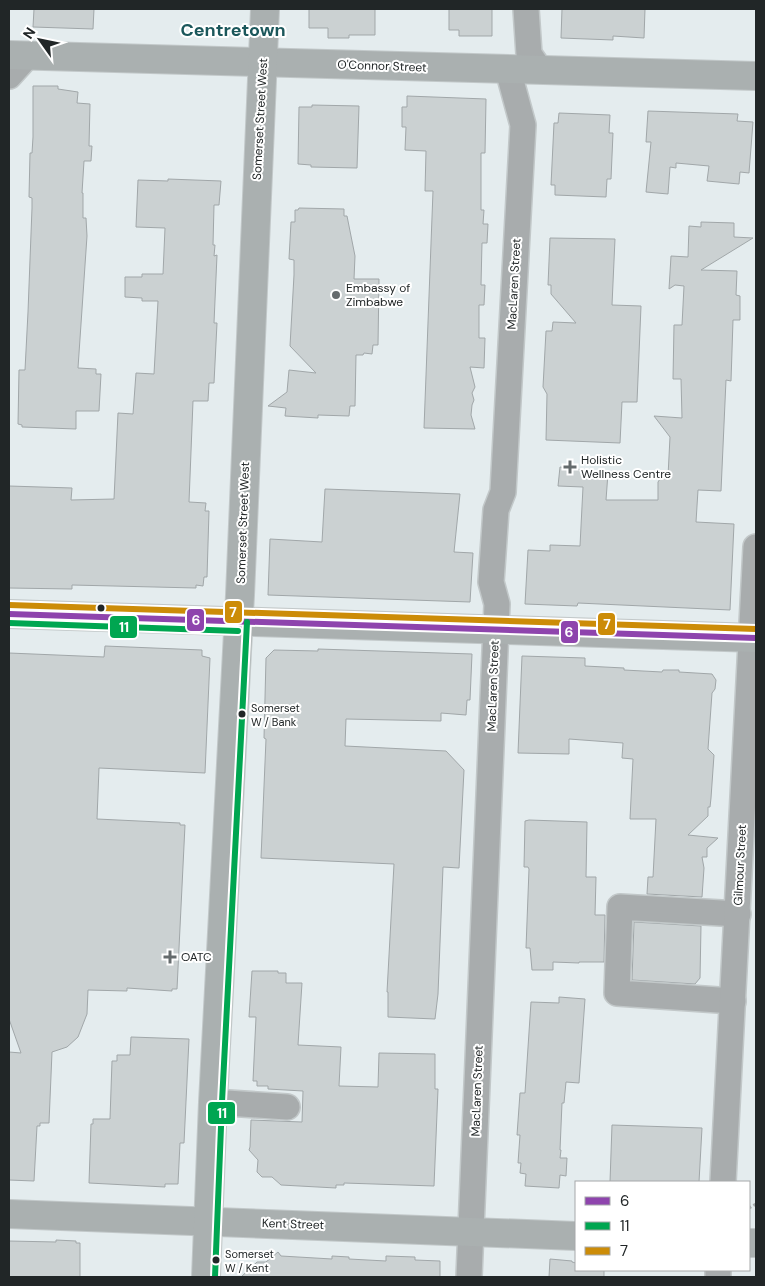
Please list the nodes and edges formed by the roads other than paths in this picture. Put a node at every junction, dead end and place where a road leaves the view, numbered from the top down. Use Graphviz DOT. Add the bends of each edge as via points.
graph roads {
  1 [pos="265,9"];
  2 [pos="526,9"];
  3 [pos="18,55"];
  4 [pos="263,62"];
  5 [pos="508,70"];
  6 [pos="540,70"];
  7 [pos="9,76"];
  8 [pos="756,76"];
  9 [pos="756,547"];
  10 [pos="9,614"];
  11 [pos="238,622"];
  12 [pos="495,629"];
  13 [pos="754,638"];
  14 [pos="738,914"];
  15 [pos="734,1000"];
  16 [pos="213,1102"];
  17 [pos="287,1107"];
  18 [pos="723,1181"];
  19 [pos="9,1214"];
  20 [pos="208,1221"];
  21 [pos="470,1232"];
  22 [pos="575,1236"];
  23 [pos="206,1277"];
  24 [pos="468,1277"];
  1 -- 4 [label="main road, Somerset Street West"];
  2 -- 6 [label="street" via="529,54"];
  3 -- 4 [label="main road, O'Connor Street"];
  3 -- 7 [label="street"];
  4 -- 5 [label="main road, O'Connor Street"];
  4 -- 11 [label="main road, Somerset Street West"];
  5 -- 6 [label="main road, O'Connor Street"];
  5 -- 12 [label="street, MacLaren Street" via="523,124 503,492 496,510 491,582 496,604"];
  6 -- 8 [label="main road, O'Connor Street"];
  9 -- 13 [label="street, Gilmour Street"];
  10 -- 11 [label="main road"];
  11 -- 12 [label="main road"];
  11 -- 16 [label="main road, Somerset Street West"];
  12 -- 13 [label="main road"];
  12 -- 21 [label="street, MacLaren Street"];
  13 -- 14 [label="street, Gilmour Street"];
  14 -- 15 [label="street, Gilmour Street"];
  14 -- 15 [label="street" via="620,906 617,993"];
  15 -- 18 [label="street, Gilmour Street"];
  16 -- 17 [label="street"];
  16 -- 20 [label="main road, Somerset Street West"];
  19 -- 20 [label="main road, Kent Street"];
  20 -- 21 [label="main road, Kent Street"];
  20 -- 23 [label="main road, Somerset Street West"];
  21 -- 22 [label="main road, Kent Street"];
  21 -- 24 [label="street, MacLaren Street"];
}
